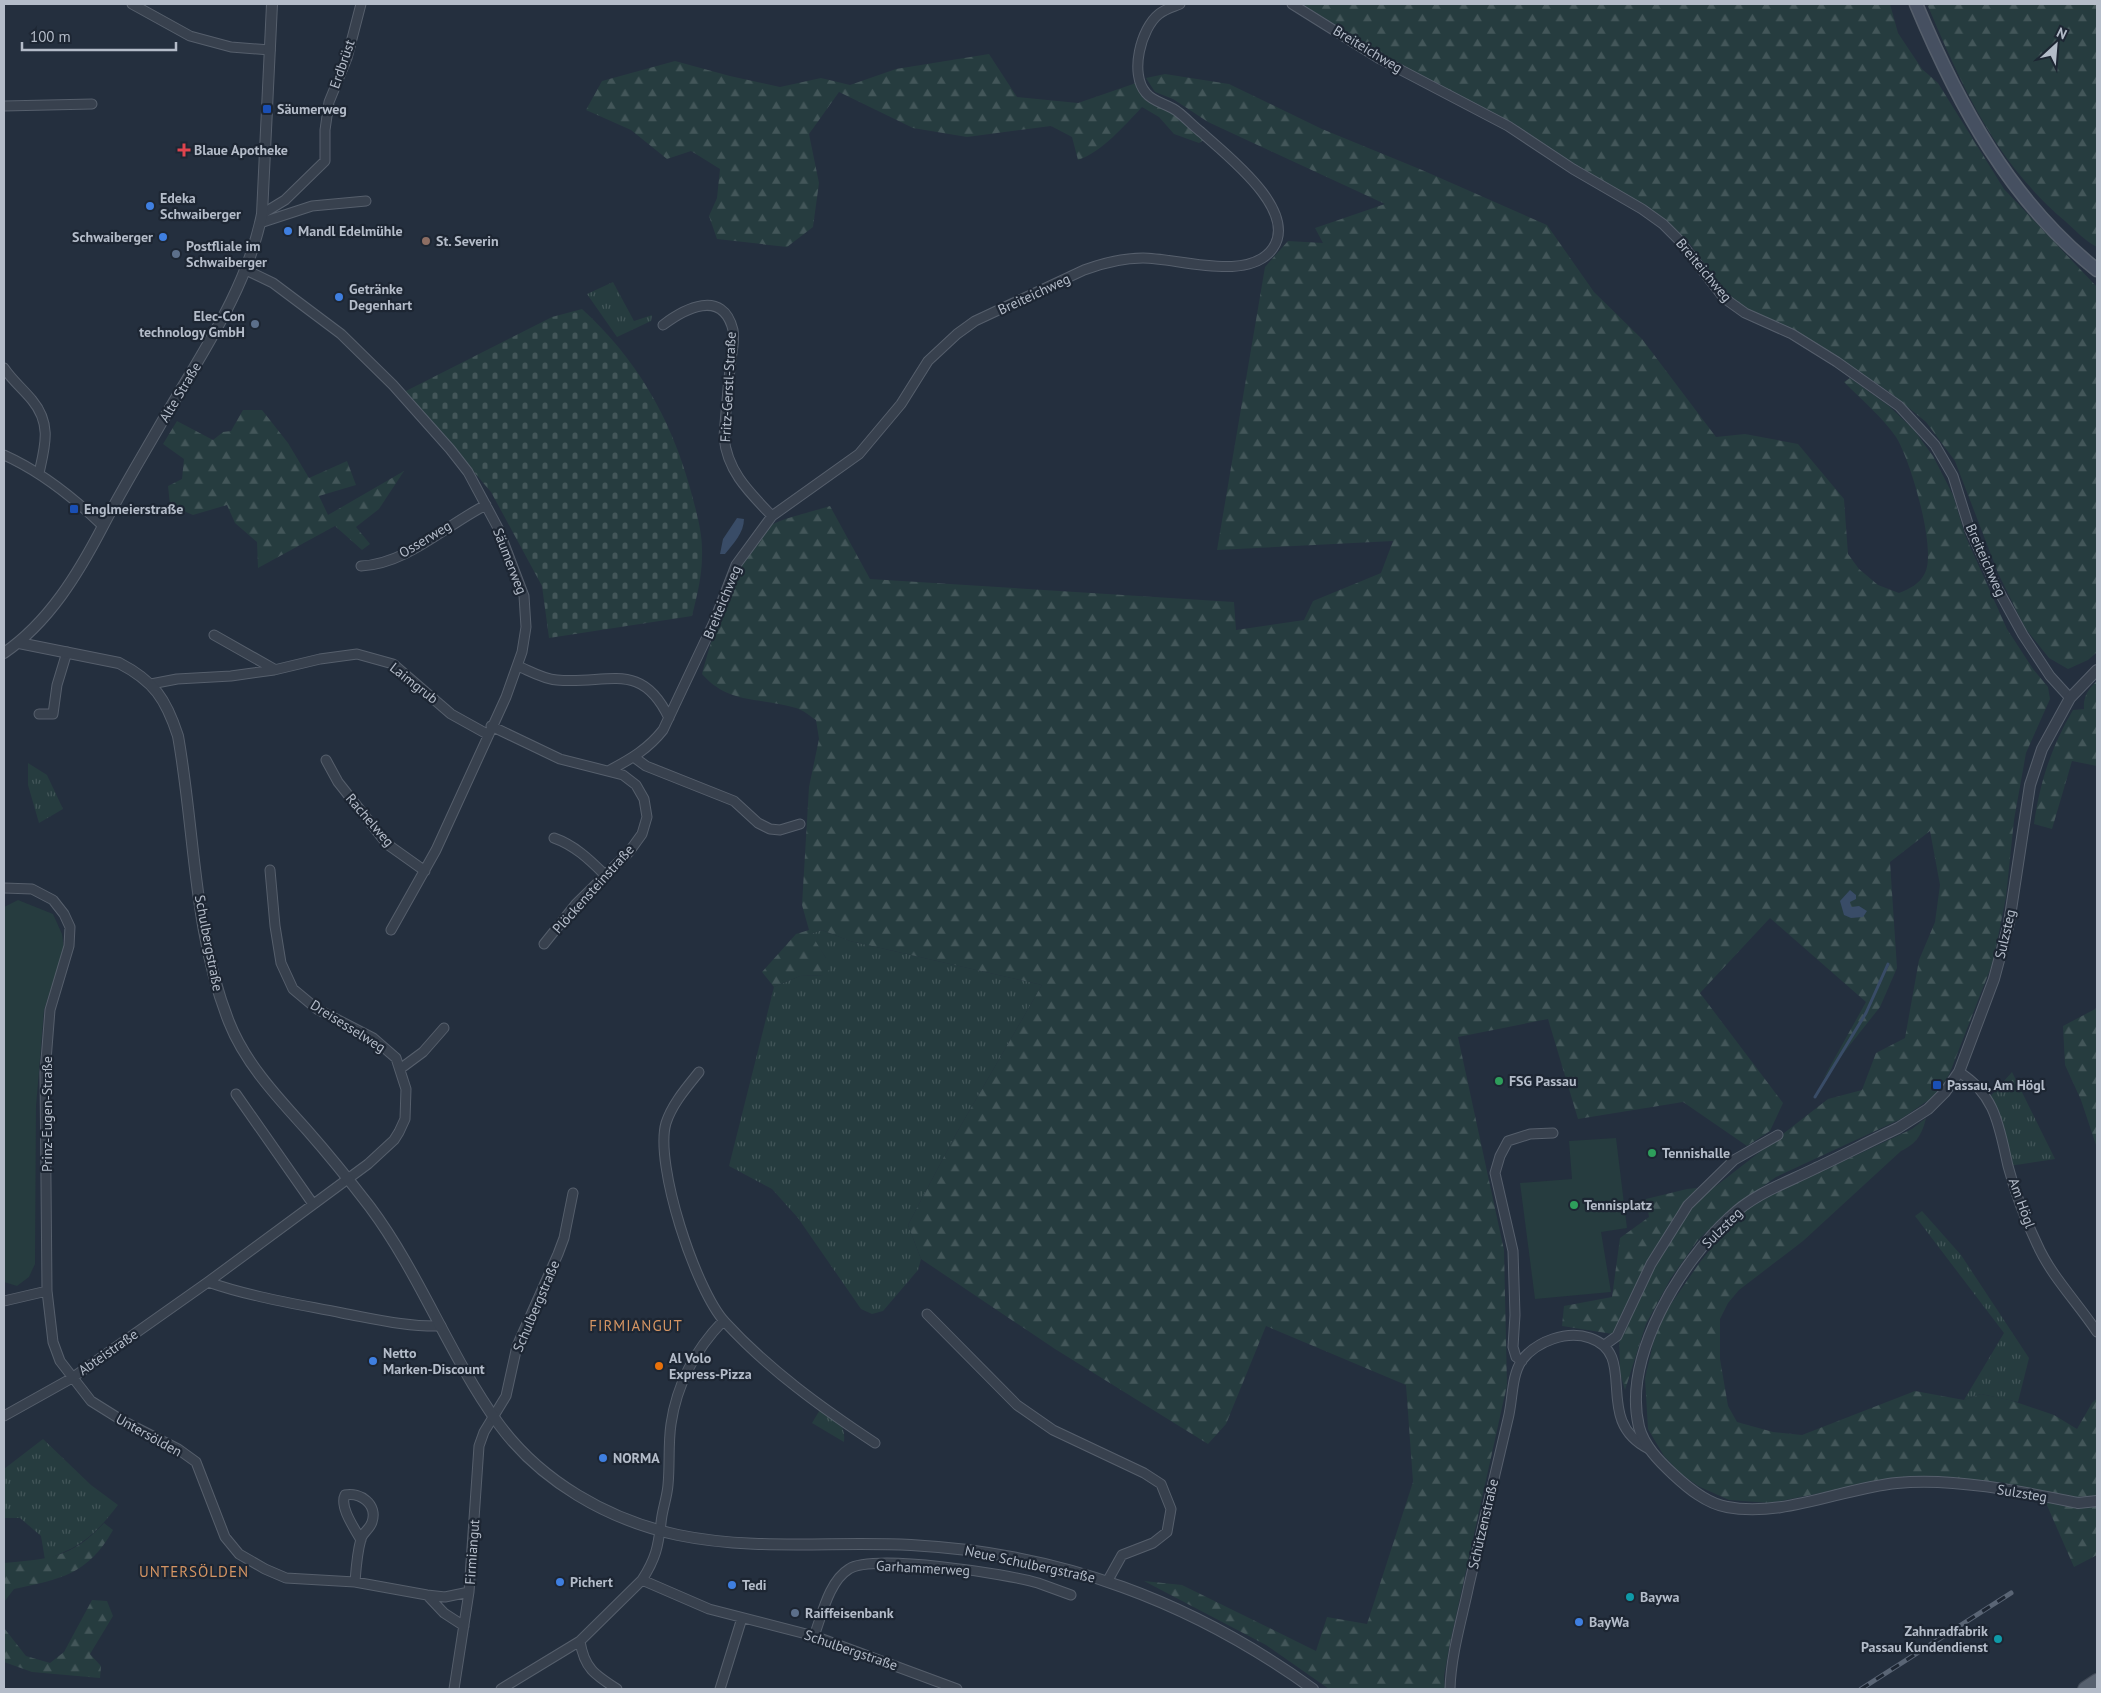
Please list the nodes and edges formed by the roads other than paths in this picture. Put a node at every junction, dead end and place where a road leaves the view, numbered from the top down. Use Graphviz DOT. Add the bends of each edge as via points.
graph roads {
  1 [pos="132,4"];
  2 [pos="272,4"];
  3 [pos="361,4"];
  4 [pos="1180,4"];
  5 [pos="1292,4"];
  6 [pos="1916,4"];
  7 [pos="270,50"];
  8 [pos="92,104"];
  9 [pos="4,106"];
  10 [pos="366,201"];
  11 [pos="261,218"];
  12 [pos="246,270"];
  13 [pos="2097,270"];
  14 [pos="663,325"];
  15 [pos="4,368"];
  16 [pos="4,455"];
  17 [pos="39,473"];
  18 [pos="486,504"];
  19 [pos="772,516"];
  20 [pos="103,526"];
  21 [pos="361,566"];
  22 [pos="214,635"];
  23 [pos="18,643"];
  24 [pos="67,652"];
  25 [pos="4,653"];
  26 [pos="518,666"];
  27 [pos="274,670"];
  28 [pos="2097,670"];
  29 [pos="151,684"];
  30 [pos="2070,698"];
  31 [pos="39,714"];
  32 [pos="669,718"];
  33 [pos="489,730"];
  34 [pos="635,758"];
  35 [pos="326,760"];
  36 [pos="610,770"];
  37 [pos="800,824"];
  38 [pos="554,838"];
  39 [pos="270,870"];
  40 [pos="425,871"];
  41 [pos="604,874"];
  42 [pos="5,890"];
  43 [pos="392,930"];
  44 [pos="544,944"];
  45 [pos="444,1028"];
  46 [pos="400,1069"];
  47 [pos="699,1072"];
  48 [pos="1960,1072"];
  49 [pos="236,1094"];
  50 [pos="1553,1133"];
  51 [pos="1778,1135"];
  52 [pos="349,1179"];
  53 [pos="572,1194"];
  54 [pos="313,1204"];
  55 [pos="208,1282"];
  56 [pos="47,1291"];
  57 [pos="4,1301"];
  58 [pos="928,1314"];
  59 [pos="724,1321"];
  60 [pos="441,1326"];
  61 [pos="2097,1332"];
  62 [pos="1606,1344"];
  63 [pos="1522,1361"];
  64 [pos="72,1378"];
  65 [pos="4,1416"];
  66 [pos="494,1418"];
  67 [pos="875,1443"];
  68 [pos="1649,1448"];
  69 [pos="2097,1501"];
  70 [pos="661,1531"];
  71 [pos="361,1540"];
  72 [pos="642,1580"];
  73 [pos="1108,1580"];
  74 [pos="355,1582"];
  75 [pos="469,1592"];
  76 [pos="427,1595"];
  77 [pos="1071,1595"];
  78 [pos="742,1618"];
  79 [pos="464,1626"];
  80 [pos="814,1636"];
  81 [pos="580,1641"];
  82 [pos="2097,1681"];
  83 [pos="454,1689"];
  84 [pos="501,1689"];
  85 [pos="617,1689"];
  86 [pos="720,1689"];
  87 [pos="957,1689"];
  88 [pos="1313,1689"];
  89 [pos="1450,1689"];
  90 [pos="2085,1689"];
  1 -- 7 [label="street" via="197,38 230,47"];
  2 -- 7 [label="street, Alte Straße"];
  3 -- 11 [label="street, Erdbrüst" via="347,58 329,102 325,161 285,200"];
  4 -- 19 [label="street, Breiteichweg" via="1158,14 1146,34 1138,58 1140,83 1151,98 1177,111 1253,180 1265,196 1279,229 1272,249 1258,260 1238,267 1148,258 1103,263 975,321 928,361 901,404 859,454"];
  5 -- 30 [label="street, Breiteichweg" via="1380,59 1508,126 1642,209 1678,239 1724,298 1745,313 1792,334 1899,406 1935,445 1953,476 1970,530 2000,594 2050,676"];
  6 -- 13 [label="main road" via="1942,67 1984,142 2035,209"];
  7 -- 11 [label="street, Alte Straße"];
  8 -- 9 [label="street"];
  10 -- 11 [label="street" via="312,206"];
  11 -- 12 [label="street, Alte Straße"];
  12 -- 18 [label="street, Säumerweg" via="274,283 301,302 394,384 468,472"];
  12 -- 20 [label="street, Alte Straße" via="233,300"];
  14 -- 19 [label="street, Fritz-Gerstl-Straße" via="682,310 706,304 728,318 733,331 725,449 737,478"];
  15 -- 17 [label="street" via="43,418 47,439"];
  16 -- 17 [label="street"];
  17 -- 20 [label="street" via="76,500"];
  18 -- 21 [label="street, Osserweg" via="395,557 378,565"];
  18 -- 26 [label="street, Säumerweg" via="524,596 526,627"];
  19 -- 32 [label="street, Breiteichweg" via="736,565 714,622"];
  20 -- 23 [label="street, Alte Straße" via="88,557 57,602"];
  22 -- 27 [label="street"];
  23 -- 24 [label="street, Schulbergstraße"];
  23 -- 25 [label="street, Alte Straße"];
  24 -- 29 [label="street, Schulbergstraße" via="119,663"];
  24 -- 31 [label="street" via="53,714"];
  26 -- 32 [label="street" via="555,680 606,678 636,681 654,693"];
  26 -- 33 [label="street, Säumerweg"];
  27 -- 29 [label="street, Laimgrub"];
  27 -- 33 [label="street, Laimgrub" via="342,655 374,657 393,664 451,714"];
  28 -- 30 [label="street, Sulzsteg"];
  29 -- 52 [label="street, Schulbergstraße" via="165,703 178,736 204,930 214,983 232,1030 259,1073"];
  30 -- 48 [label="street, Sulzsteg" via="2042,749 2030,785 2009,923 1994,979"];
  32 -- 34 [label="street, Breiteichweg" via="652,743"];
  33 -- 36 [label="street, Plöckensteinstraße" via="560,759"];
  33 -- 40 [label="street, Säumerweg" via="460,802"];
  34 -- 36 [label="street, Breiteichweg"];
  34 -- 37 [label="street" via="646,766 734,801 758,824 770,829 780,830"];
  35 -- 40 [label="street, Rachelweg" via="338,782 387,844"];
  36 -- 41 [label="street, Plöckensteinstraße" via="636,785 644,799 647,816 642,834 629,852"];
  38 -- 41 [label="street" via="588,857"];
  39 -- 46 [label="street, Dreisesselweg" via="282,963 293,990 317,1009 358,1029 389,1050"];
  40 -- 43 [label="street, Säumerweg"];
  41 -- 44 [label="street, Plöckensteinstraße"];
  42 -- 56 [label="street, Prinz-Eugen-Straße" via="32,889 53,900 70,928 69,946 50,1010 45,1073"];
  45 -- 46 [label="street" via="423,1052"];
  46 -- 52 [label="street, Dreisesselweg" via="407,1104 400,1132"];
  47 -- 59 [label="street" via="666,1122 665,1158 688,1251 702,1284"];
  48 -- 61 [label="street, Am Högl" via="1973,1080 1988,1098 2037,1246"];
  48 -- 68 [label="street, Sulzsteg" via="1928,1109 1898,1128 1755,1197 1729,1217 1692,1259 1660,1310 1645,1351 1637,1405 1640,1427"];
  49 -- 54 [label="street"];
  50 -- 63 [label="street" via="1530,1134 1508,1141 1495,1173 1513,1251 1513,1347 1516,1357"];
  51 -- 62 [label="street" via="1734,1160 1688,1205 1651,1264 1617,1336"];
  52 -- 54 [label="street, Abteistraße"];
  52 -- 60 [label="street, Schulbergstraße" via="396,1245"];
  53 -- 66 [label="street, Schulbergstraße" via="564,1238 518,1346 506,1396"];
  54 -- 55 [label="street, Abteistraße"];
  55 -- 60 [label="street" via="240,1293 325,1310 413,1326"];
  55 -- 64 [label="street, Abteistraße"];
  56 -- 57 [label="street"];
  56 -- 64 [label="street, Prinz-Eugen-Straße" via="54,1342 60,1361"];
  58 -- 73 [label="street" via="1017,1405 1053,1430 1161,1484 1171,1509 1167,1532 1153,1543 1122,1555"];
  59 -- 67 [label="street" via="771,1366"];
  59 -- 70 [label="street" via="704,1340 679,1389 670,1424 668,1488"];
  60 -- 66 [label="street, Schulbergstraße"];
  62 -- 63 [label="street, Schützenstraße" via="1588,1337 1553,1338 1537,1346"];
  62 -- 68 [label="street" via="1613,1357 1621,1422 1634,1441"];
  63 -- 89 [label="street, Schützenstraße" via="1515,1376 1509,1416 1456,1646"];
  64 -- 65 [label="street, Abteistraße"];
  64 -- 74 [label="street, Untersölden" via="91,1401 110,1414 178,1449 196,1462 225,1537 239,1554 286,1578"];
  66 -- 70 [label="street, Schulbergstraße" via="531,1459 568,1489 618,1516"];
  66 -- 75 [label="street, Firmiangut" via="479,1446"];
  68 -- 69 [label="street, Sulzsteg" via="1686,1486 1725,1507 1749,1510 1898,1482 1947,1482 2078,1503"];
  70 -- 72 [label="street" via="658,1549"];
  70 -- 73 [label="street, Neue Schulbergstraße" via="751,1545 911,1545 967,1550 1051,1565"];
  71 -- 71 [label="street" via="372,1523 373,1513 362,1496 344,1495 345,1507"];
  71 -- 74 [label="street"];
  72 -- 78 [label="street, Schulbergstraße" via="710,1610"];
  72 -- 81 [label="street"];
  73 -- 88 [label="street, Neue Schulbergstraße" via="1216,1627 1268,1656"];
  74 -- 76 [label="street, Untersölden"];
  75 -- 76 [label="street, Untersölden" via="445,1597"];
  75 -- 79 [label="street, Firmiangut"];
  76 -- 79 [label="street" via="444,1613"];
  77 -- 80 [label="street, Garhammerweg" via="1038,1583 987,1572 912,1565 866,1565 850,1568 837,1582"];
  78 -- 80 [label="street, Schulbergstraße"];
  78 -- 86 [label="street"];
  79 -- 83 [label="street, Firmiangut"];
  80 -- 87 [label="street, Schulbergstraße"];
  81 -- 84 [label="street"];
  81 -- 85 [label="street" via="583,1658 590,1669"];
  82 -- 90 [label="main road"];
}
